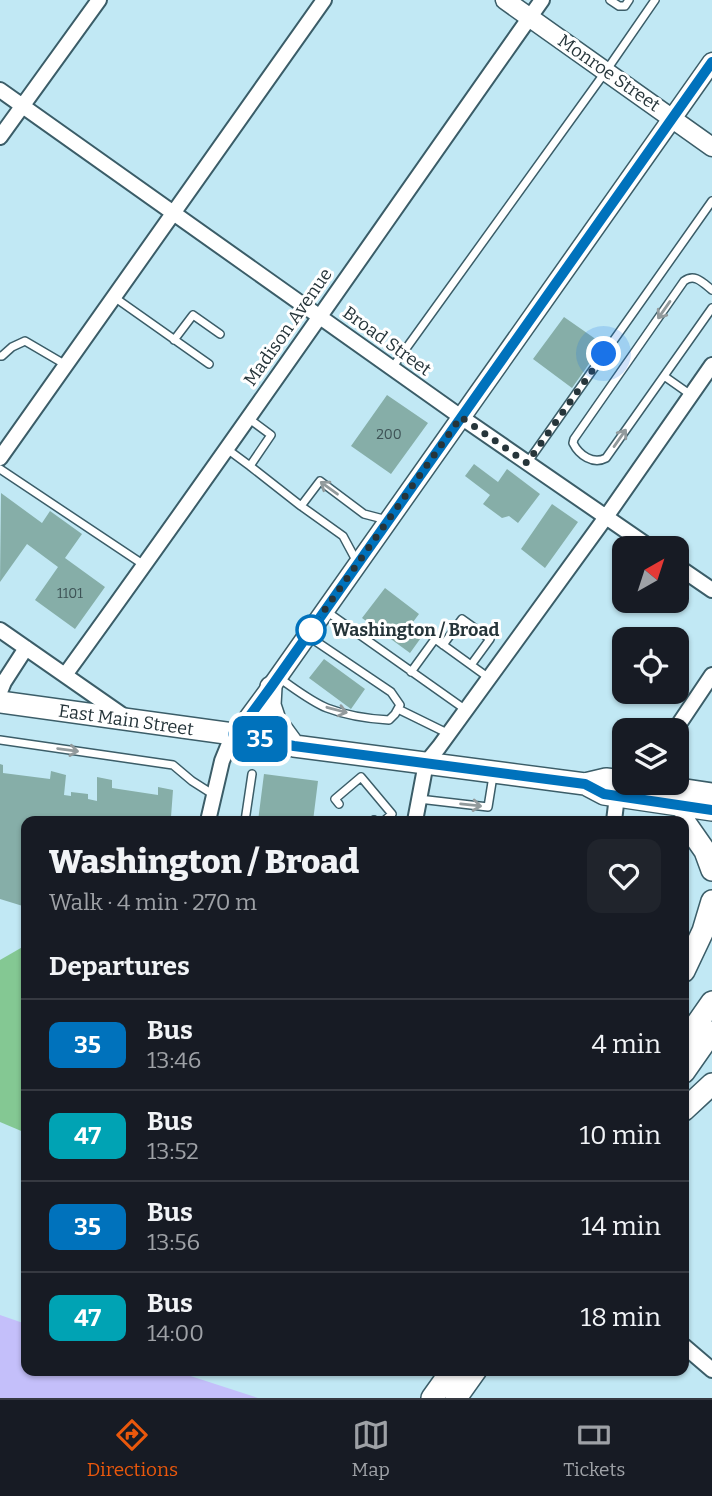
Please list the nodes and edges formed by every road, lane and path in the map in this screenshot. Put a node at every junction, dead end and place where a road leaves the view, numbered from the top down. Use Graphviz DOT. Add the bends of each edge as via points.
graph roads {
  1 [pos="99,0"];
  2 [pos="324,0"];
  3 [pos="505,0"];
  4 [pos="542,0"];
  5 [pos="610,0"];
  6 [pos="629,0"];
  7 [pos="654,0"];
  8 [pos="530,17"];
  9 [pos="712,62"];
  10 [pos="606,71"];
  11 [pos="0,90"];
  12 [pos="22,105"];
  13 [pos="672,118"];
  14 [pos="0,137"];
  15 [pos="712,147"];
  16 [pos="712,201"];
  17 [pos="174,212"];
  18 [pos="712,290"];
  19 [pos="114,297"];
  20 [pos="712,308"];
  21 [pos="319,316"];
  22 [pos="220,334"];
  23 [pos="174,340"];
  24 [pos="0,356"];
  25 [pos="209,364"];
  26 [pos="66,365"];
  27 [pos="712,365"];
  28 [pos="392,368"];
  29 [pos="664,376"];
  30 [pos="691,395"];
  31 [pos="461,417"];
  32 [pos="248,418"];
  33 [pos="227,449"];
  34 [pos="0,458"];
  35 [pos="527,463"];
  36 [pos="250,466"];
  37 [pos="0,469"];
  38 [pos="301,506"];
  39 [pos="606,517"];
  40 [pos="388,520"];
  41 [pos="634,536"];
  42 [pos="358,564"];
  43 [pos="144,565"];
  44 [pos="690,575"];
  45 [pos="712,590"];
  46 [pos="325,611"];
  47 [pos="0,630"];
  48 [pos="307,635"];
  49 [pos="443,645"];
  50 [pos="26,648"];
  51 [pos="471,665"];
  52 [pos="411,672"];
  53 [pos="65,675"];
  54 [pos="712,675"];
  55 [pos="489,678"];
  56 [pos="274,682"];
  57 [pos="0,692"];
  58 [pos="0,702"];
  59 [pos="398,709"];
  60 [pos="466,710"];
  61 [pos="683,718"];
  62 [pos="129,719"];
  63 [pos="233,734"];
  64 [pos="449,734"];
  65 [pos="0,740"];
  66 [pos="294,746"];
  67 [pos="363,755"];
  68 [pos="426,763"];
  69 [pos="494,772"];
  70 [pos="252,774"];
  71 [pos="361,777"];
  72 [pos="612,791"];
  73 [pos="689,791"];
  74 [pos="712,794"];
  75 [pos="215,795"];
  76 [pos="626,795"];
  77 [pos="648,795"];
  78 [pos="419,799"];
  79 [pos="662,803"];
  80 [pos="339,804"];
  81 [pos="712,810"];
  82 [pos="209,816"];
  83 [pos="247,816"];
  84 [pos="390,816"];
  85 [pos="416,816"];
  86 [pos="616,816"];
  87 [pos="678,816"];
  88 [pos="689,828"];
  89 [pos="712,870"];
  90 [pos="712,901"];
  91 [pos="689,960"];
  92 [pos="712,1002"];
  93 [pos="712,1031"];
  94 [pos="689,1035"];
  95 [pos="689,1065"];
  96 [pos="712,1084"];
  97 [pos="689,1105"];
  98 [pos="689,1350"];
  99 [pos="712,1370"];
  100 [pos="448,1376"];
  101 [pos="472,1376"];
  102 [pos="432,1398"];
  103 [pos="456,1398"];
  1 -- 12 [label="street"];
  2 -- 17 [label="street"];
  3 -- 8 [label="street, Monroe Street"];
  4 -- 8 [label="street, Madison Avenue"];
  5 -- 6 [label="lane" via="619,6"];
  7 -- 10 [label="lane"];
  8 -- 10 [label="street, Monroe Street"];
  8 -- 21 [label="street, Madison Avenue"];
  9 -- 13 [label="street"];
  10 -- 13 [label="street, Monroe Street"];
  10 -- 28 [label="lane"];
  11 -- 12 [label="street, Broad Street"];
  12 -- 14 [label="street"];
  12 -- 17 [label="street, Broad Street"];
  13 -- 15 [label="street, Monroe Street"];
  13 -- 31 [label="street"];
  16 -- 35 [label="lane"];
  17 -- 19 [label="street"];
  17 -- 21 [label="street, Broad Street"];
  18 -- 29 [label="lane, one-way" via="696,278 684,281 574,439 577,451 599,462 606,458"];
  19 -- 23 [label="lane"];
  19 -- 26 [label="street"];
  20 -- 29 [label="lane"];
  21 -- 28 [label="street, Broad Street"];
  21 -- 32 [label="street, Madison Avenue"];
  22 -- 23 [label="lane" via="193,315"];
  23 -- 25 [label="lane"];
  24 -- 26 [label="lane" via="25,341"];
  26 -- 34 [label="street"];
  27 -- 30 [label="street"];
  28 -- 31 [label="street, Broad Street"];
  29 -- 30 [label="lane"];
  30 -- 39 [label="street"];
  31 -- 35 [label="street, Broad Street"];
  31 -- 40 [label="street"];
  32 -- 33 [label="street, Madison Avenue"];
  32 -- 36 [label="lane" via="271,435"];
  33 -- 36 [label="lane"];
  33 -- 43 [label="street, Madison Avenue"];
  35 -- 39 [label="street, Broad Street"];
  36 -- 38 [label="lane"];
  37 -- 43 [label="lane"];
  40 -- 38 [label="lane, one-way" via="364,514 320,481"];
  38 -- 42 [label="lane" via="343,536"];
  39 -- 41 [label="street, Broad Street"];
  39 -- 55 [label="street"];
  40 -- 42 [label="street"];
  42 -- 46 [label="street"];
  43 -- 53 [label="street, Madison Avenue"];
  44 -- 45 [label="street"];
  46 -- 48 [label="street"];
  46 -- 52 [label="lane"];
  47 -- 50 [label="street"];
  48 -- 56 [label="street"];
  48 -- 59 [label="lane" via="391,692"];
  49 -- 51 [label="lane"];
  49 -- 51 [label="lane" via="462,619 481,632 489,639"];
  49 -- 52 [label="lane" via="435,639"];
  50 -- 53 [label="street"];
  50 -- 57 [label="street"];
  51 -- 55 [label="lane"];
  52 -- 60 [label="lane"];
  53 -- 62 [label="street"];
  54 -- 61 [label="street"];
  55 -- 60 [label="street"];
  56 -- 59 [label="lane, one-way" via="329,708 373,719 389,720"];
  56 -- 63 [label="street"];
  56 -- 66 [label="main road" via="272,713"];
  58 -- 62 [label="main road, East Main Street"];
  59 -- 64 [label="lane"];
  60 -- 64 [label="street"];
  62 -- 63 [label="main road, East Main Street"];
  63 -- 66 [label="main road, East Main Street"];
  63 -- 75 [label="street"];
  64 -- 68 [label="street"];
  65 -- 75 [label="lane, one-way" via="173,765"];
  66 -- 67 [label="main road, East Main Street"];
  67 -- 68 [label="main road, East Main Street"];
  67 -- 71 [label="lane"];
  68 -- 69 [label="main road, East Main Street"];
  68 -- 78 [label="street"];
  69 -- 72 [label="main road, East Main Street" via="585,784 604,794"];
  78 -- 69 [label="lane, one-way" via="488,807"];
  70 -- 83 [label="lane"];
  71 -- 80 [label="lane" via="350,791 335,799"];
  71 -- 84 [label="lane"];
  73 -- 74 [label="main road, East Main Street"];
  75 -- 82 [label="street"];
  76 -- 86 [label="street"];
  77 -- 79 [label="main road, East Main Street"];
  78 -- 85 [label="street"];
  79 -- 81 [label="main road, East Main Street"];
  79 -- 87 [label="main road"];
  88 -- 89 [label="main road"];
  90 -- 91 [label="main road"];
  92 -- 94 [label="main road"];
  93 -- 95 [label="main road"];
  96 -- 97 [label="main road"];
  98 -- 99 [label="street"];
  100 -- 102 [label="main road"];
  101 -- 103 [label="main road"];
}
